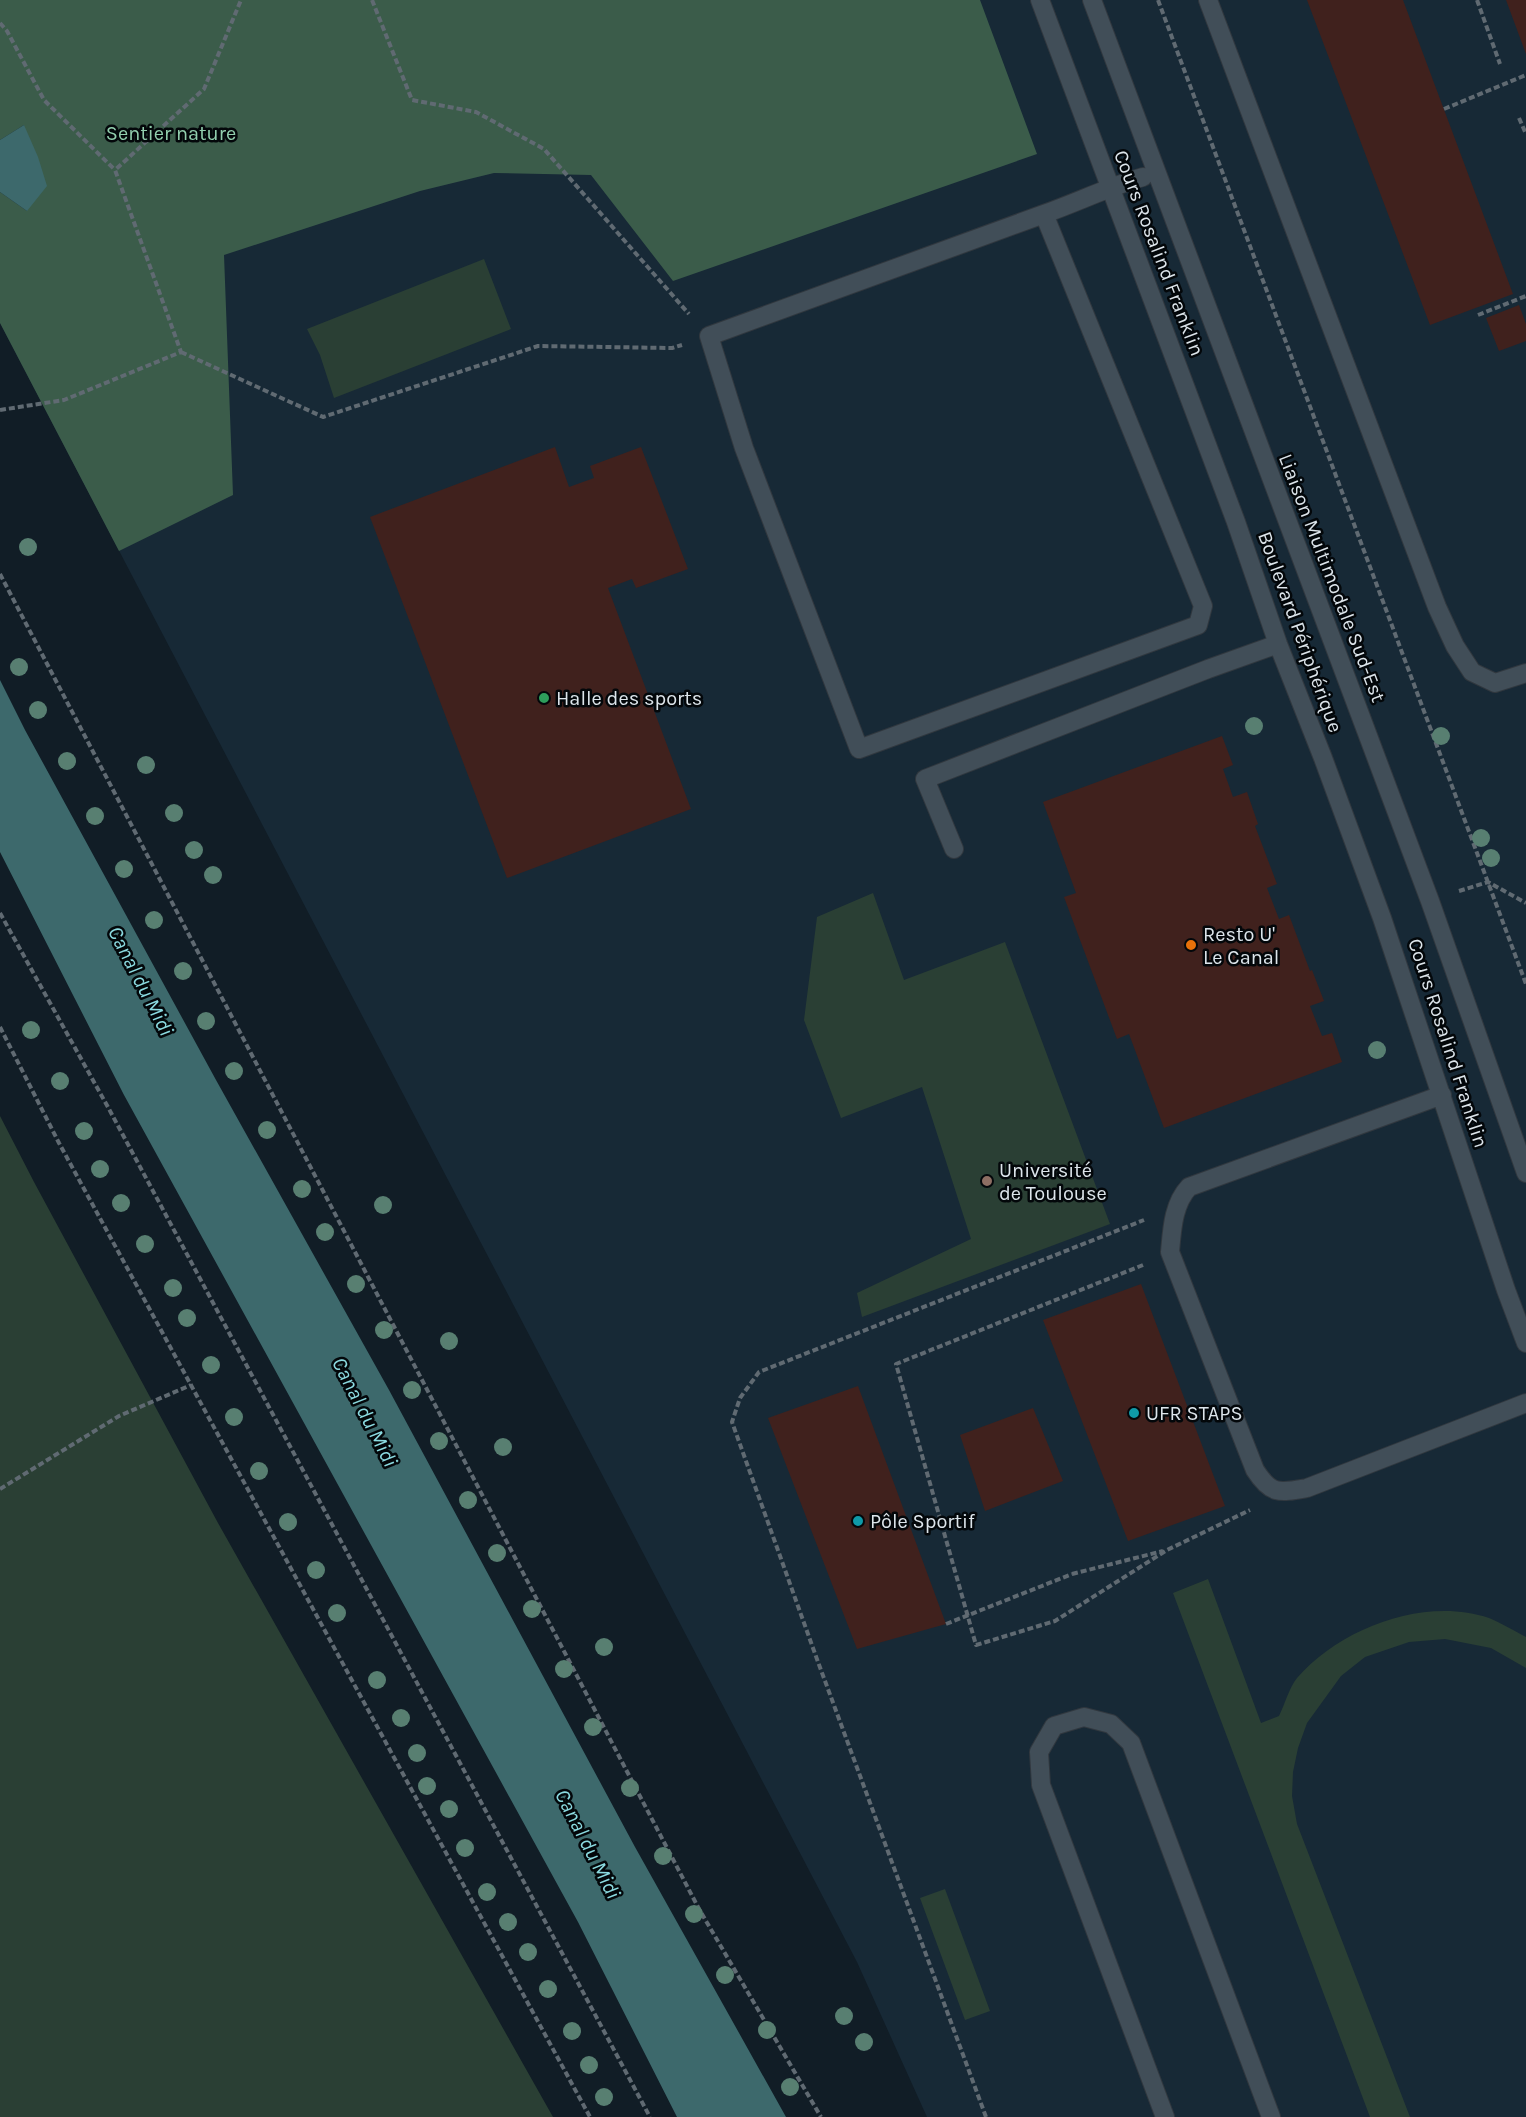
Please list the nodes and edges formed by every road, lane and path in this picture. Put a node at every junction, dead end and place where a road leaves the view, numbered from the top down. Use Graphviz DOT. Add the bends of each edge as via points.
graph roads {
  1 [pos="241,0"];
  2 [pos="372,0"];
  3 [pos="1040,0"];
  4 [pos="1092,0"];
  5 [pos="1158,0"];
  6 [pos="1208,0"];
  7 [pos="1477,0"];
  8 [pos="0,23"];
  9 [pos="1500,64"];
  10 [pos="1526,75"];
  11 [pos="1443,109"];
  12 [pos="1519,118"];
  13 [pos="1526,134"];
  14 [pos="115,170"];
  15 [pos="1143,177"];
  16 [pos="1110,186"];
  17 [pos="1044,214"];
  18 [pos="1526,296"];
  19 [pos="1478,315"];
  20 [pos="709,336"];
  21 [pos="181,352"];
  22 [pos="0,410"];
  23 [pos="1236,522"];
  24 [pos="0,574"];
  25 [pos="1278,644"];
  26 [pos="1526,673"];
  27 [pos="1323,758"];
  28 [pos="954,849"];
  29 [pos="1488,882"];
  30 [pos="1453,893"];
  31 [pos="1526,903"];
  32 [pos="0,913"];
  33 [pos="1526,984"];
  34 [pos="0,1027"];
  35 [pos="1442,1095"];
  36 [pos="1526,1173"];
  37 [pos="1151,1217"];
  38 [pos="1149,1263"];
  39 [pos="1526,1343"];
  40 [pos="191,1385"];
  41 [pos="1526,1403"];
  42 [pos="0,1489"];
  43 [pos="1259,1506"];
  44 [pos="1167,1550"];
  45 [pos="946,1624"];
  46 [pos="590,2117"];
  47 [pos="650,2117"];
  48 [pos="821,2117"];
  49 [pos="986,2117"];
  50 [pos="1165,2117"];
  51 [pos="1271,2117"];
  1 -- 14 [label="path" via="204,89"];
  2 -- 20 [label="path" via="412,100 476,112 544,149"];
  3 -- 16 [label="street, Cours Rosalind Franklin"];
  4 -- 36 [label="street, Liaison Multimodale Sud-Est" via="1430,901"];
  5 -- 29 [label="path"];
  6 -- 26 [label="street" via="1455,646 1472,672 1495,683"];
  7 -- 9 [label="path"];
  8 -- 14 [label="path" via="44,100"];
  10 -- 11 [label="path"];
  12 -- 13 [label="path"];
  14 -- 21 [label="path"];
  15 -- 16 [label="street"];
  16 -- 17 [label="street"];
  16 -- 23 [label="street, Cours Rosalind Franklin"];
  17 -- 20 [label="street"];
  17 -- 20 [label="street" via="1203,606 1198,625 859,749 744,448"];
  18 -- 19 [label="path"];
  20 -- 21 [label="path" via="672,348 538,346 323,417"];
  21 -- 22 [label="path" via="64,400"];
  23 -- 25 [label="street, Boulevard Périphérique"];
  24 -- 48 [label="path" via="699,1909"];
  25 -- 27 [label="street, Boulevard Périphérique"];
  25 -- 28 [label="street" via="925,779"];
  27 -- 35 [label="street, Cours Rosalind Franklin"];
  29 -- 30 [label="path"];
  29 -- 31 [label="path"];
  29 -- 33 [label="path"];
  32 -- 47 [label="path"];
  34 -- 40 [label="path"];
  35 -- 39 [label="street, Cours Rosalind Franklin"];
  35 -- 41 [label="street" via="1189,1187 1182,1194 1173,1223 1170,1252 1255,1470 1274,1491 1307,1488"];
  37 -- 49 [label="path" via="759,1372 740,1398 732,1422"];
  38 -- 44 [label="path" via="896,1364 976,1645 1055,1621"];
  40 -- 42 [label="path" via="119,1416"];
  40 -- 46 [label="path"];
  43 -- 44 [label="path"];
  44 -- 45 [label="path, bridge" via="1071,1574"];
  50 -- 51 [label="street" via="1041,1785 1039,1752 1054,1726 1084,1717 1112,1724 1131,1743"];
}
